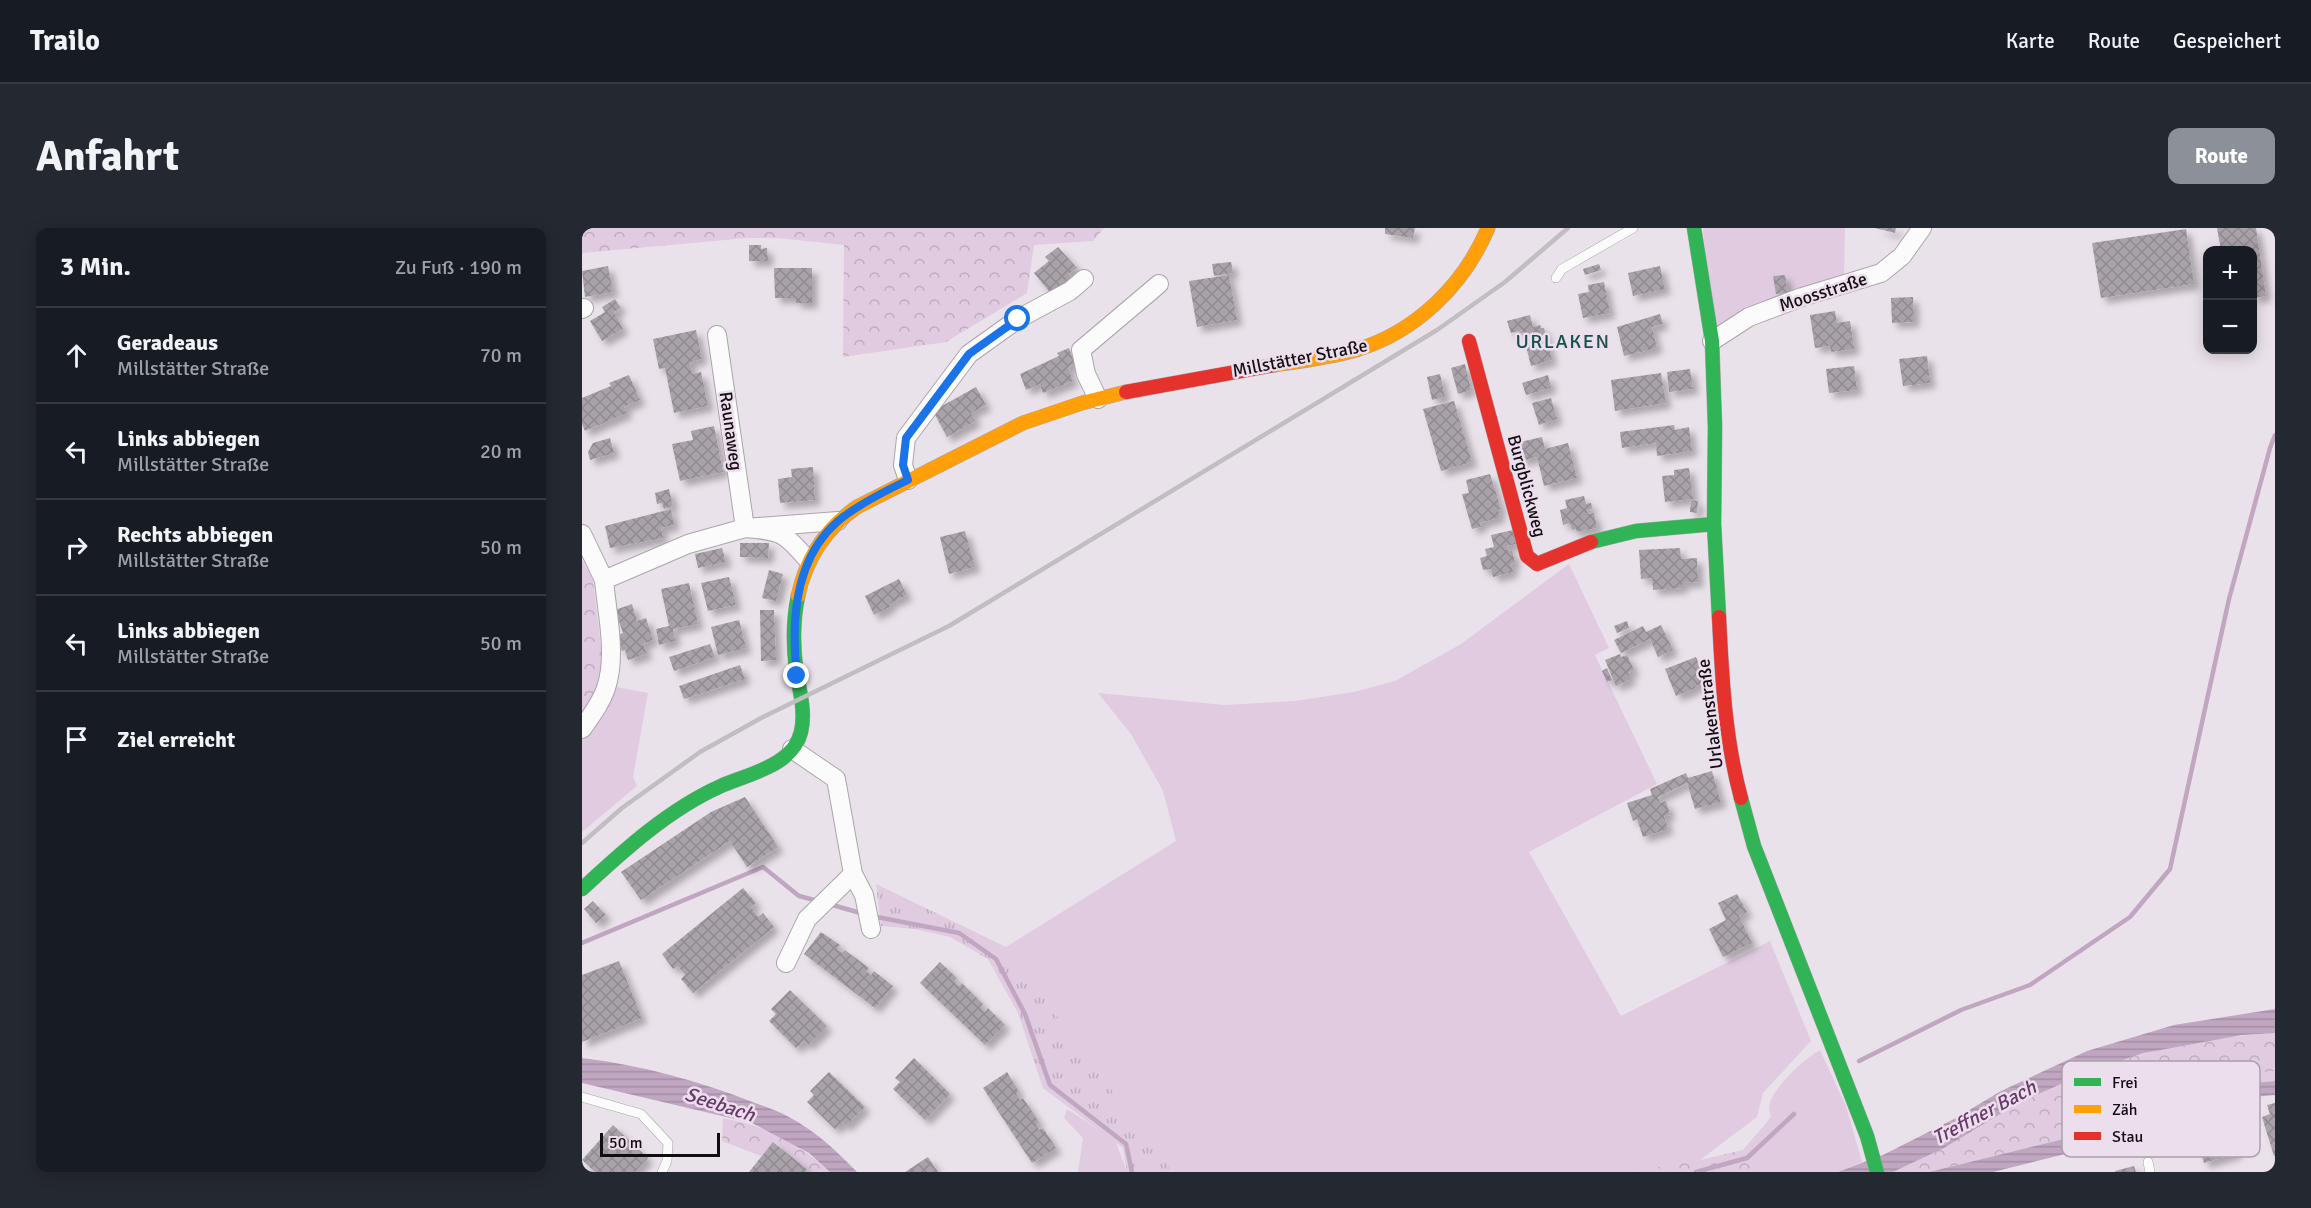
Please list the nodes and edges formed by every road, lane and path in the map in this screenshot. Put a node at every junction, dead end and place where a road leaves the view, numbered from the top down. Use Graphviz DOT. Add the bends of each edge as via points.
graph roads {
  1 [pos="1488,228"];
  2 [pos="1633,228"];
  3 [pos="1694,228"];
  4 [pos="1922,228"];
  5 [pos="1556,278"];
  6 [pos="1084,279"];
  7 [pos="1159,284"];
  8 [pos="717,335"];
  9 [pos="1469,341"];
  10 [pos="1712,341"];
  11 [pos="1098,399"];
  12 [pos="908,480"];
  13 [pos="838,521"];
  14 [pos="1714,524"];
  15 [pos="744,528"];
  16 [pos="582,534"];
  17 [pos="808,560"];
  18 [pos="604,580"];
  19 [pos="582,729"];
  20 [pos="792,749"];
  21 [pos="853,874"];
  22 [pos="582,889"];
  23 [pos="871,929"];
  24 [pos="786,963"];
  25 [pos="582,1097"];
  26 [pos="662,1172"];
  27 [pos="1877,1172"];
  1 -- 11 [label="street, Millstätter Straße" via="1472,263 1445,293 1417,320 1366,347 1133,389"];
  2 -- 5 [label="lane" via="1562,269"];
  3 -- 10 [label="street, Urlakenstraße"];
  4 -- 10 [label="street, Moosstraße" via="1902,256 1881,273 1749,317"];
  6 -- 12 [label="street" via="969,354 906,438 903,465"];
  7 -- 11 [label="street" via="1081,350 1086,374"];
  8 -- 15 [label="street, Raunaweg"];
  9 -- 14 [label="street, Burgblickweg" via="1527,556 1537,564 1597,540 1636,531"];
  10 -- 14 [label="street, Urlakenstraße"];
  11 -- 12 [label="street, Millstätter Straße" via="1022,424"];
  12 -- 13 [label="street, Millstätter Straße"];
  13 -- 15 [label="street"];
  13 -- 17 [label="street, Millstätter Straße"];
  14 -- 27 [label="street, Urlakenstraße" via="1723,695 1734,771 1754,846 1870,1143"];
  15 -- 17 [label="street" via="787,536"];
  15 -- 18 [label="street" via="688,544"];
  16 -- 18 [label="street"];
  17 -- 20 [label="street, Millstätter Straße" via="797,605 794,654 804,714 799,741"];
  18 -- 19 [label="street" via="610,662 606,688"];
  20 -- 21 [label="street" via="836,779"];
  20 -- 22 [label="street" via="764,768 712,790 676,813"];
  21 -- 23 [label="street" via="864,895"];
  21 -- 24 [label="street" via="807,919"];
  25 -- 26 [label="lane" via="641,1114 668,1143"];
}
